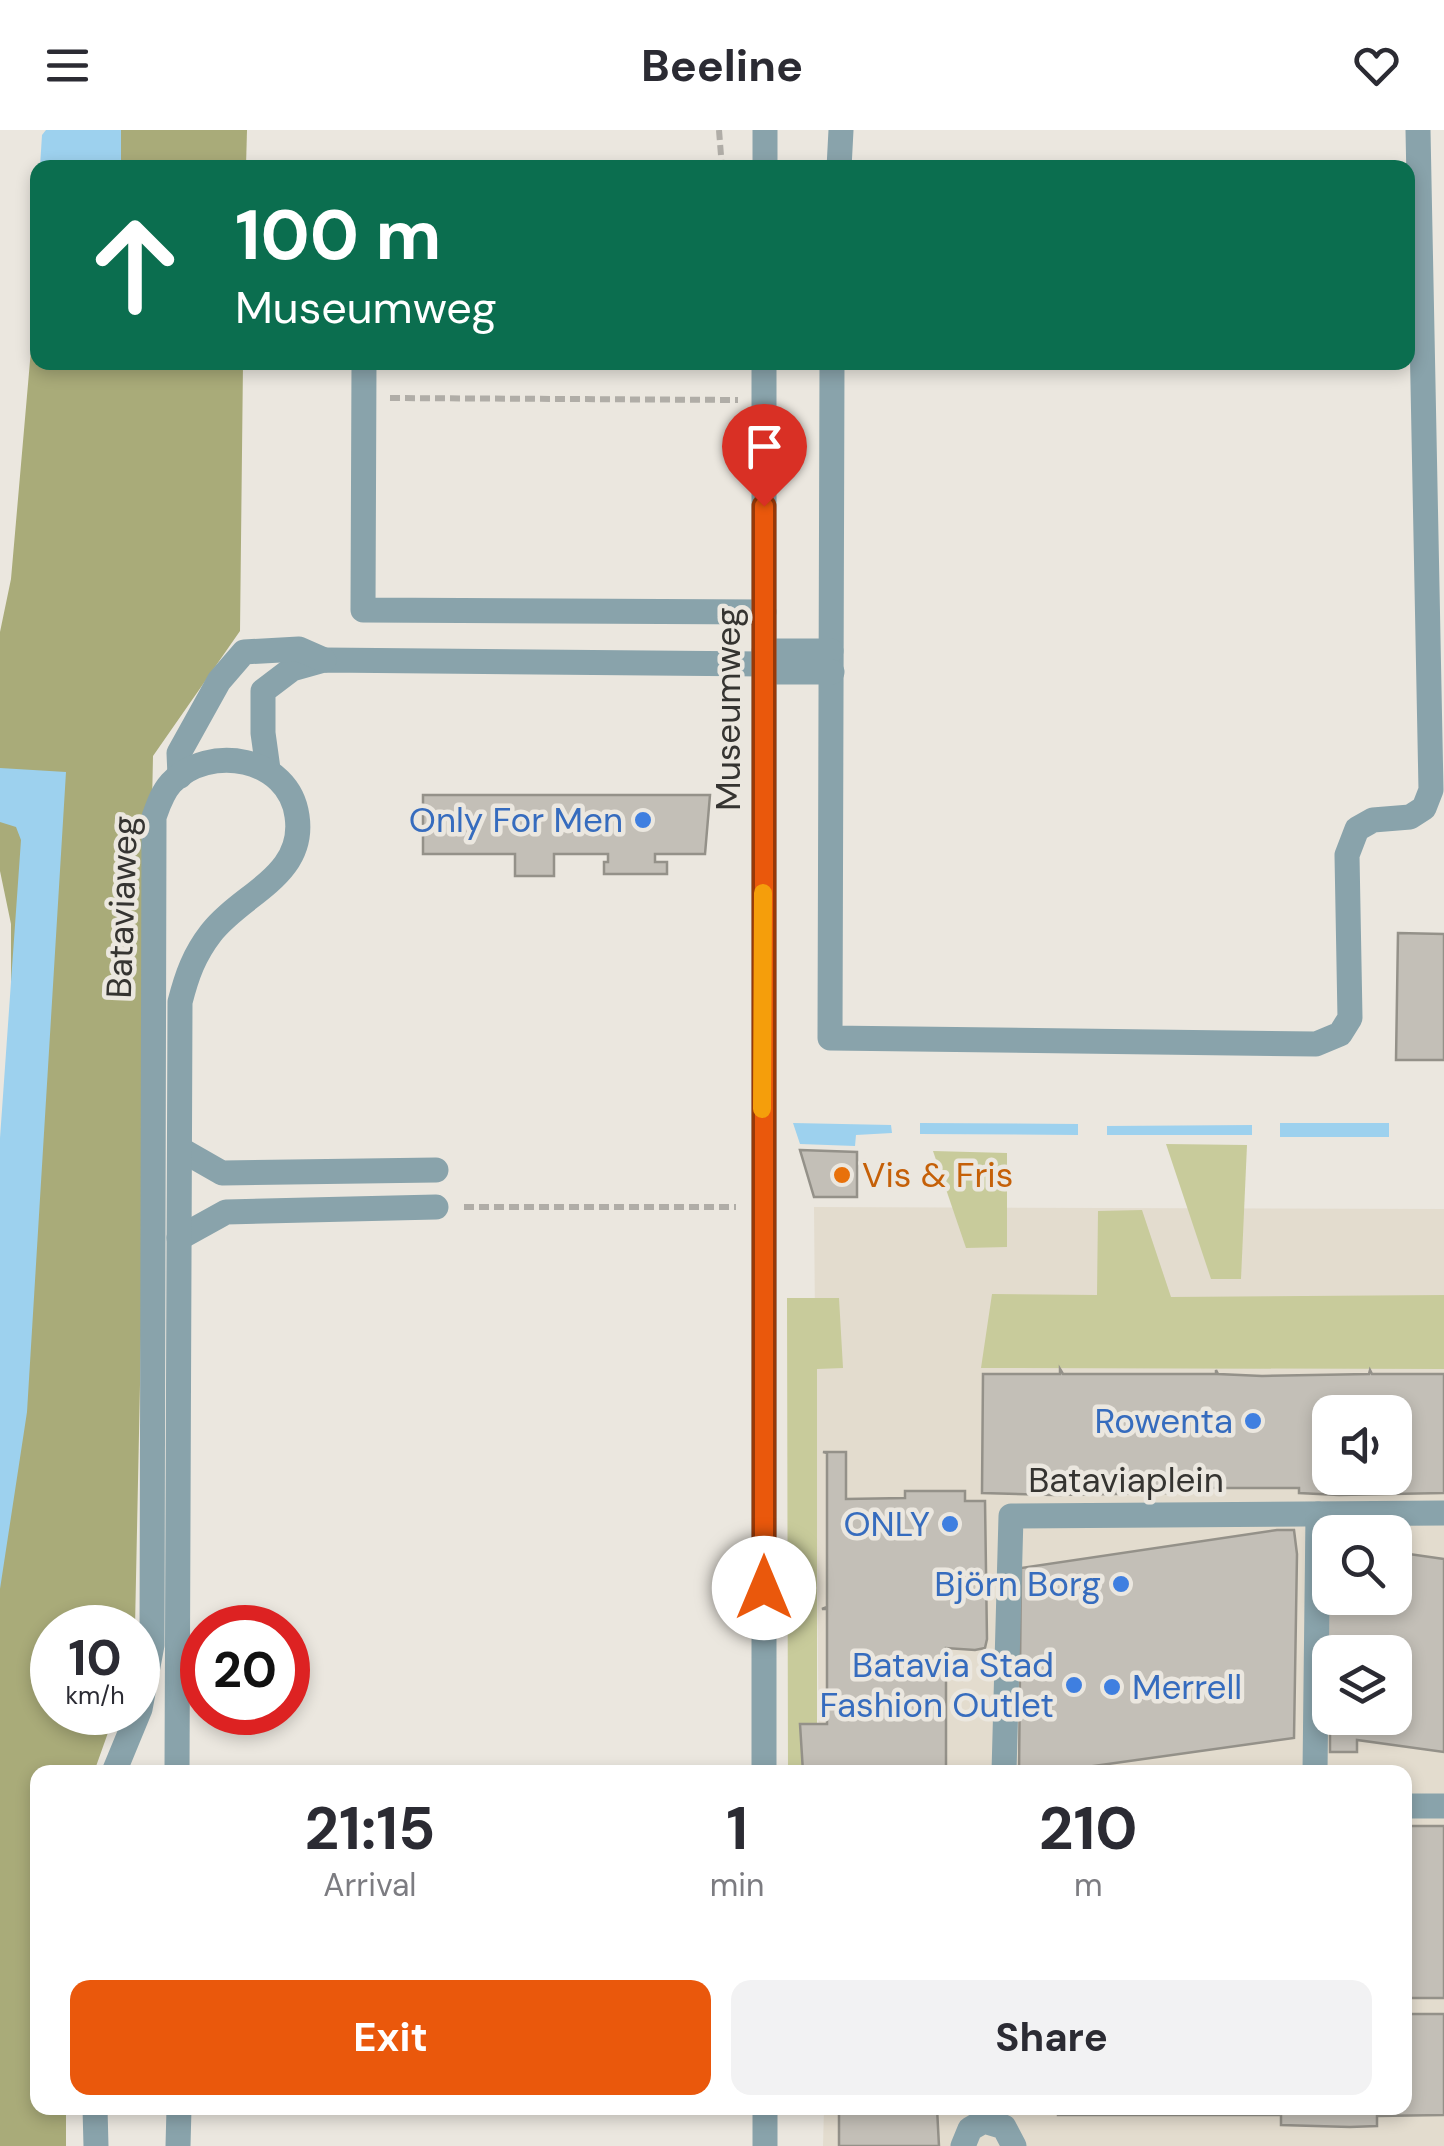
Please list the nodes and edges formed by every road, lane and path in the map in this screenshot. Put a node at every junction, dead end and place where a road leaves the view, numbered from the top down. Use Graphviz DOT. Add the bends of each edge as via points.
graph roads {
  1 [pos="720,130"];
  2 [pos="765,130"];
  3 [pos="841,130"];
  4 [pos="1418,130"];
  5 [pos="722,160"];
  6 [pos="765,160"];
  7 [pos="839,160"];
  8 [pos="364,370"];
  9 [pos="764,370"];
  10 [pos="832,370"];
  11 [pos="364,398"];
  12 [pos="764,400"];
  13 [pos="764,612"];
  14 [pos="324,660"];
  15 [pos="832,661"];
  16 [pos="764,662"];
  17 [pos="268,769"];
  18 [pos="180,776"];
  19 [pos="180,1149"];
  20 [pos="436,1170"];
  21 [pos="436,1206"];
  22 [pos="762,1206"];
  23 [pos="179,1238"];
  24 [pos="1444,1513"];
  25 [pos="1318,1514"];
  26 [pos="117,1765"];
  27 [pos="179,1765"];
  28 [pos="764,1765"];
  29 [pos="1004,1765"];
  30 [pos="1316,1765"];
  31 [pos="1412,1806"];
  32 [pos="1444,1806"];
  33 [pos="95,2115"];
  34 [pos="179,2115"];
  35 [pos="764,2115"];
  36 [pos="983,2115"];
  37 [pos="986,2115"];
  38 [pos="96,2146"];
  39 [pos="178,2146"];
  40 [pos="764,2146"];
  41 [pos="963,2146"];
  42 [pos="1014,2146"];
  1 -- 5 [label="path"];
  2 -- 6 [label="street"];
  3 -- 7 [label="street"];
  4 -- 15 [label="street" via="1431,790 1424,808 1410,817 1372,820 1357,829 1347,855 1350,1018 1340,1034 1316,1044 830,1038"];
  8 -- 11 [label="street"];
  9 -- 12 [label="street, Museumweg"];
  10 -- 15 [label="street"];
  11 -- 12 [label="path"];
  11 -- 13 [label="street" via="363,610"];
  12 -- 13 [label="street, Museumweg"];
  13 -- 16 [label="street, Museumweg"];
  14 -- 16 [label="street"];
  14 -- 17 [label="street" via="292,670 263,691"];
  14 -- 18 [label="street, Bataviaweg" via="299,649 244,652 219,681 178,753"];
  15 -- 16 [label="street"];
  16 -- 22 [label="street, Museumweg"];
  17 -- 18 [label="street" via="217,762"];
  17 -- 19 [label="street, Bataviaweg" via="294,798 298,836 271,884 241,903 190,962 180,1002"];
  18 -- 26 [label="street, Bataviaweg" via="154,818 152,1645 140,1709"];
  19 -- 20 [label="street" via="222,1173"];
  19 -- 23 [label="street, Bataviaweg"];
  21 -- 22 [label="path"];
  21 -- 23 [label="street" via="226,1212"];
  22 -- 28 [label="street"];
  23 -- 27 [label="street, Bataviaweg"];
  24 -- 25 [label="street, Bataviaplein"];
  25 -- 29 [label="street, Bataviaplein" via="1011,1516"];
  25 -- 30 [label="street"];
  31 -- 32 [label="street"];
  33 -- 38 [label="street"];
  34 -- 39 [label="street"];
  35 -- 40 [label="street"];
  36 -- 41 [label="street"];
  37 -- 42 [label="street" via="1004,2127"];
}
